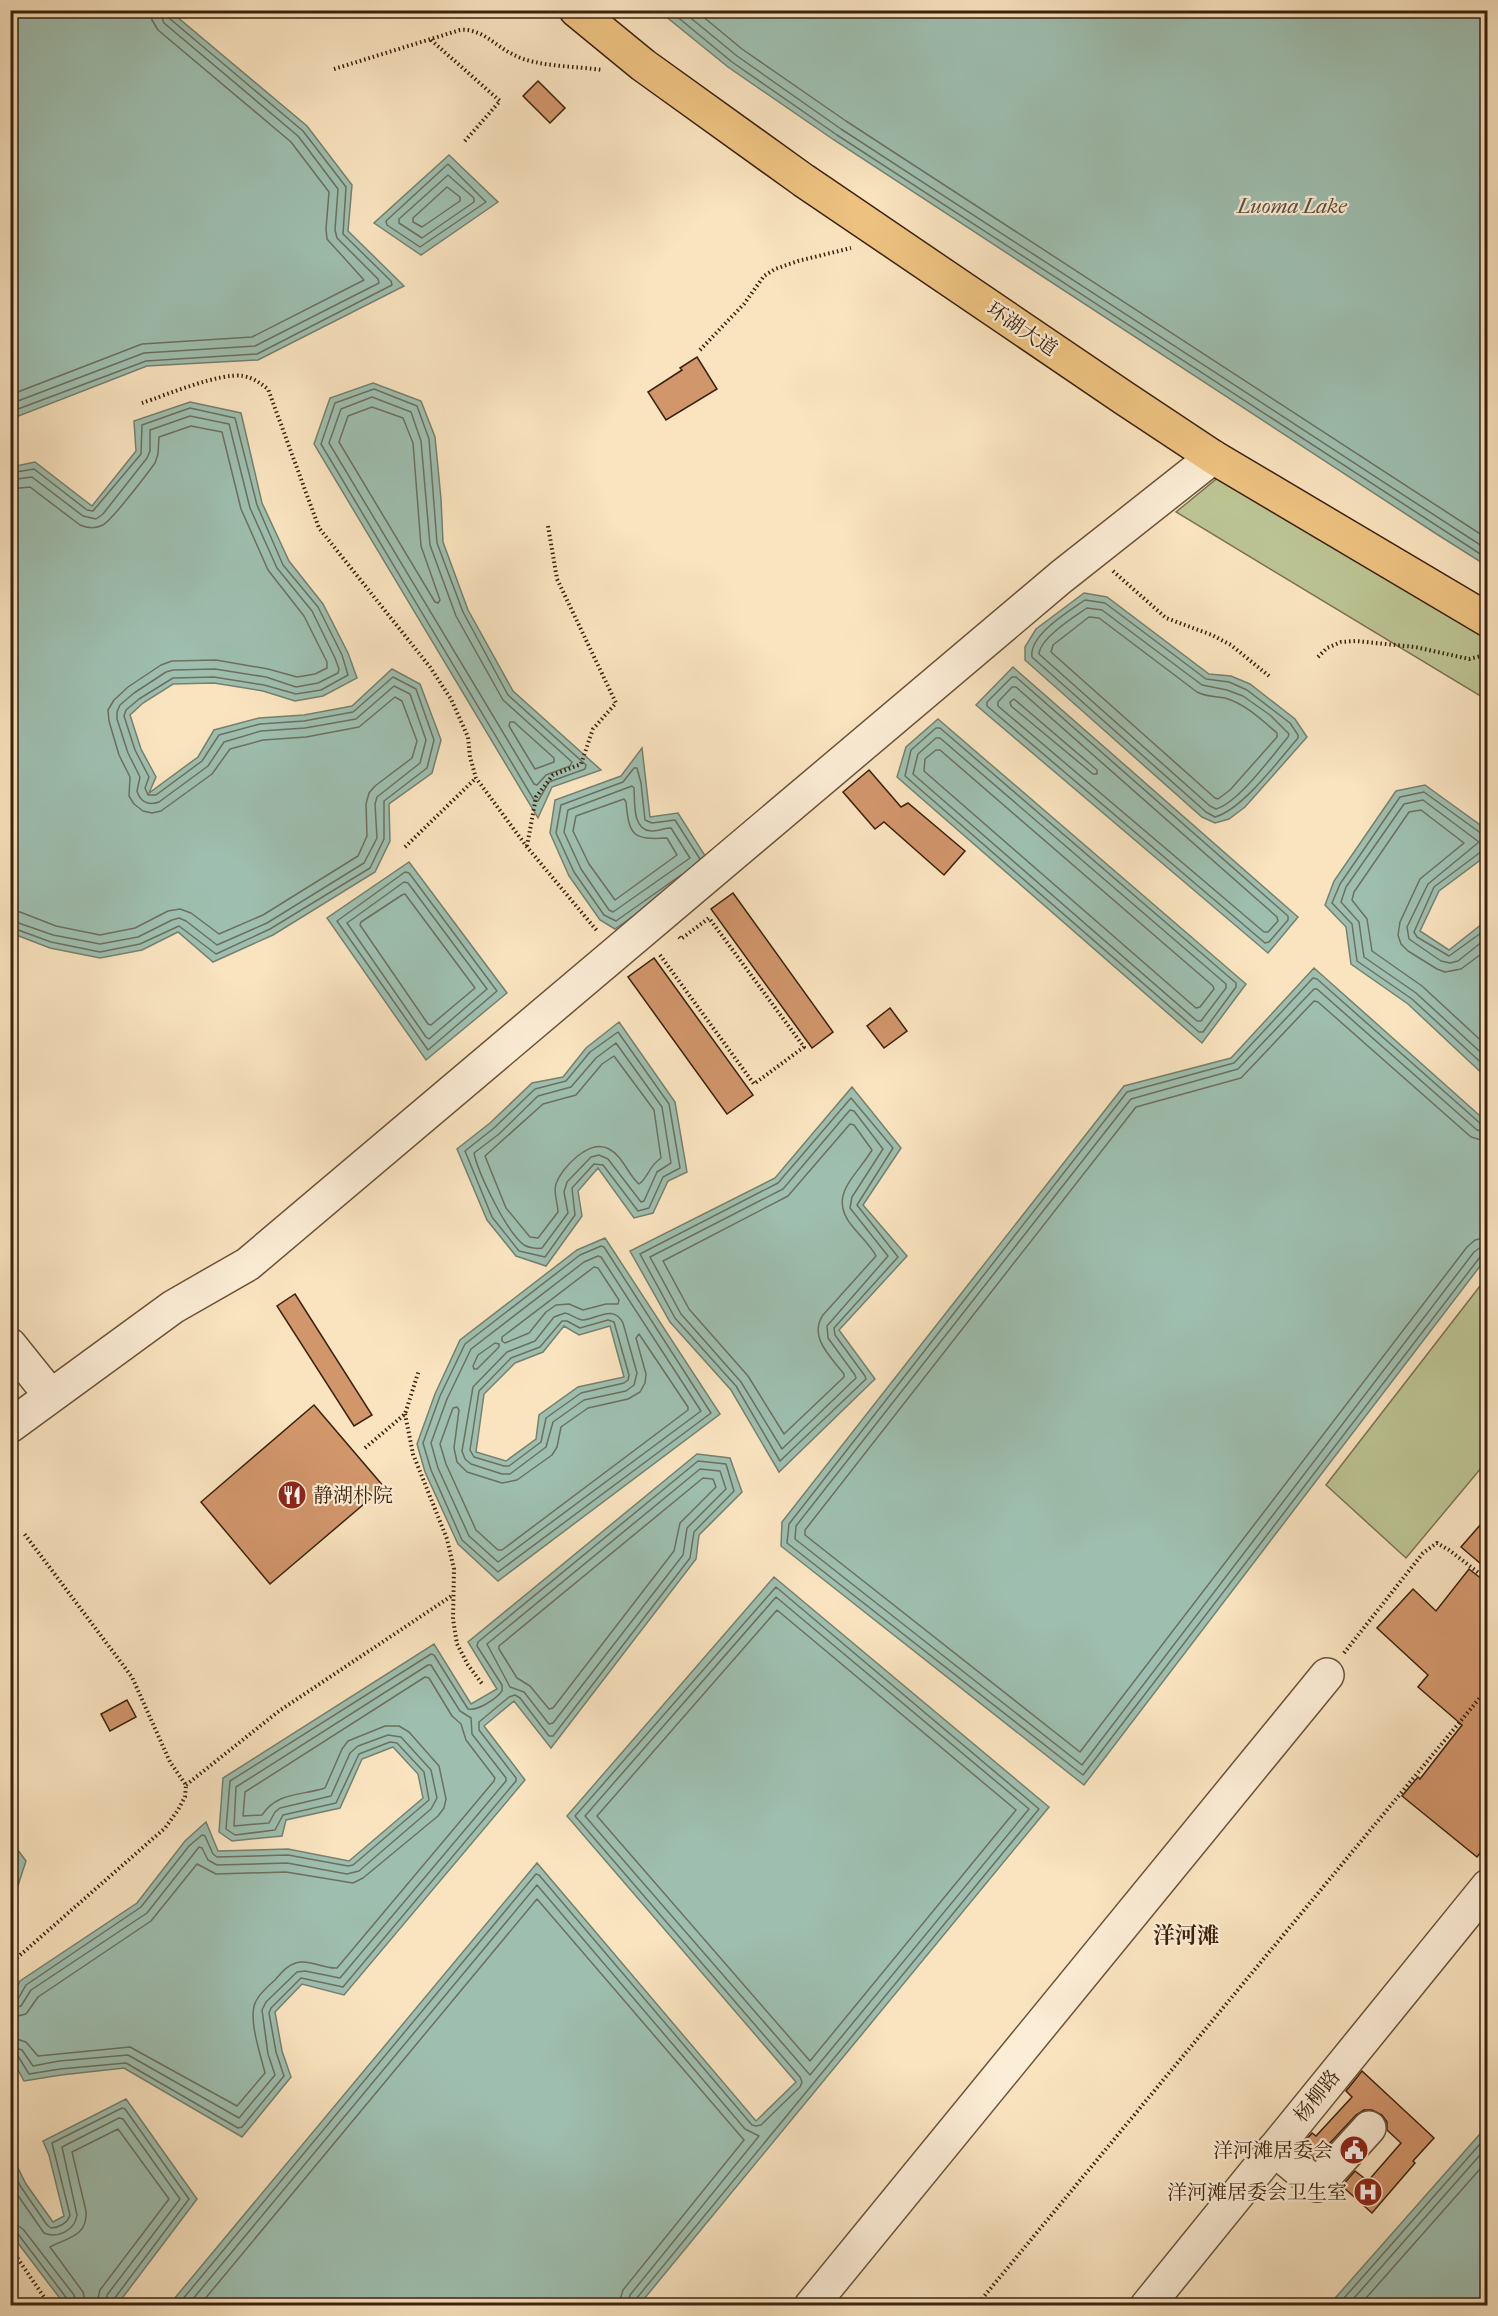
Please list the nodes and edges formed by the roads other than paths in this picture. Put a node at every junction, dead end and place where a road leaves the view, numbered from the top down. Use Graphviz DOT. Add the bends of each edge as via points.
graph roads {
  1 [pos="576,10"];
  2 [pos="1213,457"];
  3 [pos="1488,620"];
  4 [pos="10,1345"];
  5 [pos="51,1396"];
  6 [pos="10,1426"];
  7 [pos="1327,1675"];
  8 [pos="1488,1886"];
  9 [pos="1369,2128"];
  10 [pos="1274,2149"];
  11 [pos="811,2306"];
  12 [pos="1147,2306"];
  1 -- 2 [label="main road, 环湖大道" via="643,65 803,180"];
  2 -- 3 [label="main road, 环湖大道"];
  2 -- 5 [label="street" via="1094,551 671,927 615,953 248,1264 173,1307"];
  4 -- 5 [label="street"];
  5 -- 6 [label="street"];
  7 -- 11 [label="street"];
  8 -- 10 [label="street, 杨柳路"];
  9 -- 10 [label="street" via="1317,2185"];
  10 -- 12 [label="street, 杨柳路"];
}
